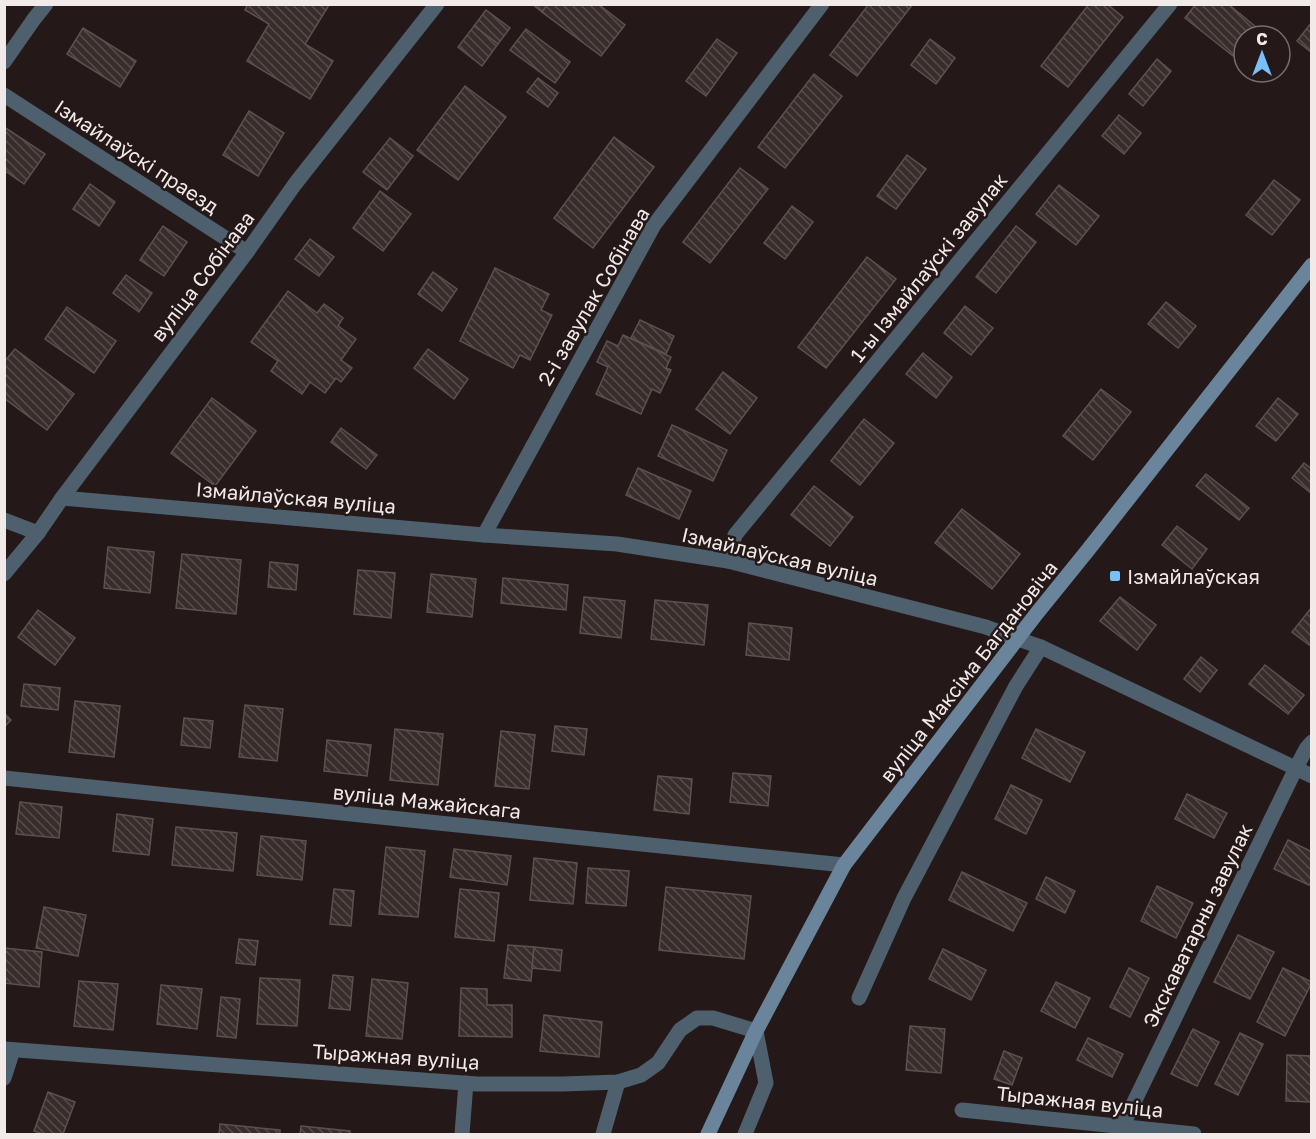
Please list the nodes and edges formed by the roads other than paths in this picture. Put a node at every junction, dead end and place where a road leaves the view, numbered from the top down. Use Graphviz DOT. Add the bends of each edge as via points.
graph roads {
  1 [pos="46,4"];
  2 [pos="437,4"];
  3 [pos="822,4"];
  4 [pos="1170,4"];
  5 [pos="4,62"];
  6 [pos="4,95"];
  7 [pos="248,252"];
  8 [pos="1311,265"];
  9 [pos="62,498"];
  10 [pos="4,520"];
  11 [pos="38,533"];
  12 [pos="484,535"];
  13 [pos="728,561"];
  14 [pos="4,574"];
  15 [pos="1018,639"];
  16 [pos="1041,647"];
  17 [pos="1311,742"];
  18 [pos="1296,768"];
  19 [pos="1311,776"];
  20 [pos="4,778"];
  21 [pos="844,866"];
  22 [pos="859,998"];
  23 [pos="756,1031"];
  24 [pos="9,1050"];
  25 [pos="4,1078"];
  26 [pos="618,1082"];
  27 [pos="466,1083"];
  28 [pos="962,1110"];
  29 [pos="1122,1127"];
  30 [pos="462,1134"];
  31 [pos="603,1134"];
  32 [pos="708,1134"];
  33 [pos="745,1134"];
  34 [pos="1194,1134"];
  1 -- 5 [label="street"];
  2 -- 7 [label="street, вуліца Собінава" via="295,184"];
  3 -- 12 [label="street, 2-і завулак Собінава" via="654,225"];
  4 -- 13 [label="street, 1-ы Ізмайлаўскі завулак" via="735,535"];
  6 -- 7 [label="street, Ізмайлаўскі праезд"];
  7 -- 9 [label="street, вуліца Собінава"];
  8 -- 15 [label="main road, вуліца Максіма Багдановіча"];
  9 -- 11 [label="street, вуліца Собінава"];
  9 -- 12 [label="street, Ізмайлаўская вуліца"];
  10 -- 11 [label="street"];
  11 -- 14 [label="street, вуліца Собінава"];
  12 -- 13 [label="street, Ізмайлаўская вуліца" via="617,544"];
  13 -- 15 [label="street, Ізмайлаўская вуліца" via="986,627"];
  15 -- 16 [label="street, Ізмайлаўская вуліца"];
  15 -- 21 [label="main road, вуліца Максіма Багдановіча"];
  16 -- 18 [label="street, Ізмайлаўская вуліца"];
  16 -- 22 [label="street" via="1016,686 904,898"];
  17 -- 18 [label="street, Экскаватарны завулак"];
  18 -- 19 [label="street, Ізмайлаўская вуліца"];
  18 -- 29 [label="street, Экскаватарны завулак"];
  20 -- 21 [label="street, вуліца Мажайскага"];
  21 -- 23 [label="main road, вуліца Максіма Багдановіча"];
  23 -- 26 [label="street, Тыражная вуліца" via="713,1018 697,1018 680,1030 658,1063 641,1075"];
  23 -- 32 [label="main road, вуліца Максіма Багдановіча"];
  23 -- 33 [label="street" via="766,1083"];
  24 -- 25 [label="street"];
  24 -- 27 [label="street, Тыражная вуліца"];
  26 -- 27 [label="street, Тыражная вуліца"];
  26 -- 31 [label="street"];
  27 -- 30 [label="street"];
  28 -- 29 [label="street, Тыражная вуліца"];
  29 -- 34 [label="street, Тыражная вуліца"];
}
